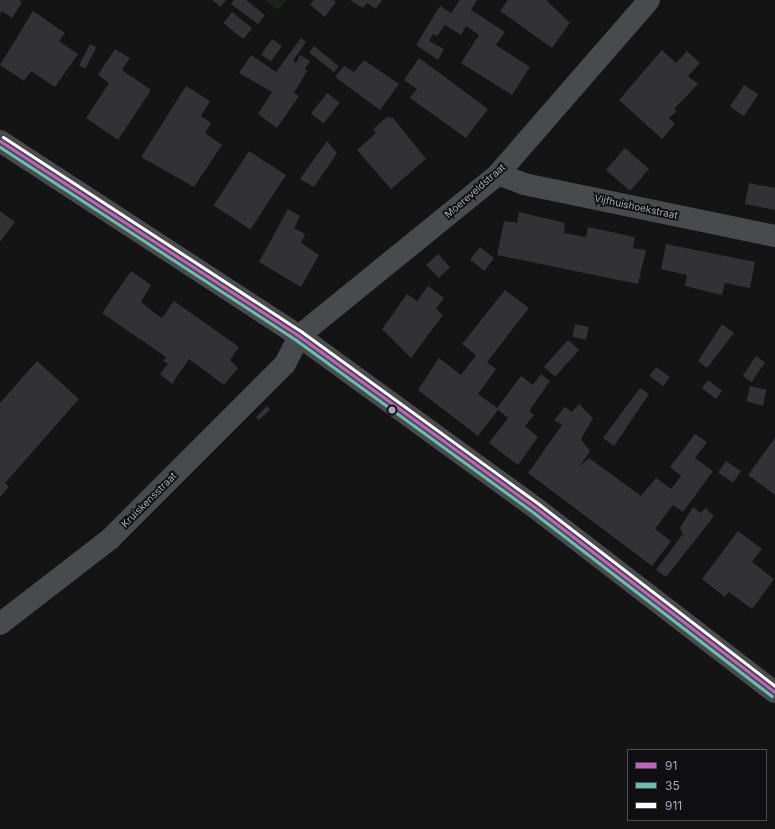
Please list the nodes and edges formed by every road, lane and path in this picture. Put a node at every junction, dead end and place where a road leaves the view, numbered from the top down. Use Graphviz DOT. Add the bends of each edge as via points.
graph roads {
  1 [pos="649,0"];
  2 [pos="0,141"];
  3 [pos="498,174"];
  4 [pos="775,236"];
  5 [pos="299,336"];
  6 [pos="285,364"];
  7 [pos="0,624"];
  8 [pos="775,692"];
  1 -- 3 [label="street, Moereveldstraat"];
  2 -- 5 [label="street"];
  3 -- 4 [label="street, Vijfhuishoekstraat" via="524,184"];
  3 -- 5 [label="street, Moereveldstraat"];
  5 -- 6 [label="street, Moereveldstraat"];
  5 -- 8 [label="street" via="537,509"];
  6 -- 7 [label="street, Kruiskensstraat" via="110,539"];
}
